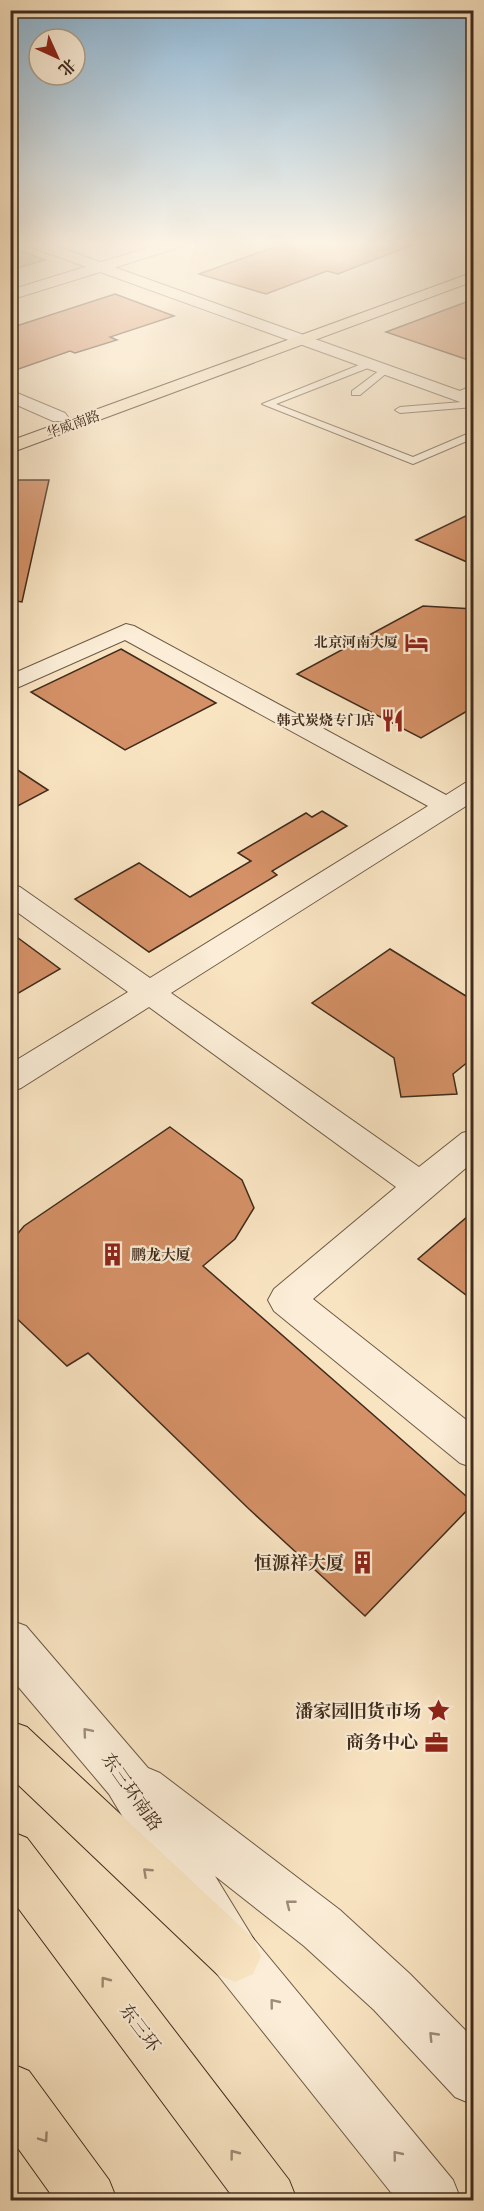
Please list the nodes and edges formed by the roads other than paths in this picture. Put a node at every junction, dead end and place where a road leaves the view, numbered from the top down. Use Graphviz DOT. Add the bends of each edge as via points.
graph roads {
  1 [pos="268,346"];
  2 [pos="271,346"];
  3 [pos="320,346"];
  4 [pos="377,367"];
  5 [pos="474,388"];
  6 [pos="356,393"];
  7 [pos="10,395"];
  8 [pos="455,395"];
  9 [pos="474,403"];
  10 [pos="400,410"];
  11 [pos="59,417"];
  12 [pos="474,434"];
  13 [pos="10,435"];
  14 [pos="10,448"];
  15 [pos="10,684"];
  16 [pos="474,789"];
  17 [pos="447,806"];
  18 [pos="10,893"];
  19 [pos="149,993"];
  20 [pos="10,1080"];
  21 [pos="474,1142"];
  22 [pos="420,1186"];
  23 [pos="474,1450"];
  24 [pos="10,1642"];
  25 [pos="10,1744"];
  26 [pos="126,1777"];
  27 [pos="10,1855"];
  28 [pos="235,1956"];
  29 [pos="474,2078"];
  30 [pos="10,2090"];
  31 [pos="89,2200"];
  32 [pos="269,2200"];
  33 [pos="433,2200"];
  1 -- 11 [label="main road, 华威南路"];
  2 -- 14 [label="main road, 华威南路"];
  3 -- 4 [label="street"];
  4 -- 6 [label="lane"];
  4 -- 8 [label="street"];
  4 -- 12 [label="lane" via="267,404 413,461"];
  5 -- 8 [label="lane"];
  7 -- 11 [label="street"];
  8 -- 9 [label="street"];
  9 -- 10 [label="lane"];
  11 -- 13 [label="main road, 华威南路"];
  15 -- 17 [label="street" via="126,631"];
  16 -- 17 [label="street"];
  17 -- 19 [label="street"];
  18 -- 19 [label="street"];
  19 -- 20 [label="street"];
  19 -- 22 [label="street"];
  21 -- 22 [label="street"];
  22 -- 23 [label="street" via="287,1300"];
  26 -- 24 [label="street, 东三环南路, one-way"];
  28 -- 25 [label="main road, one-way"];
  26 -- 28 [label="street, 东三环南路"];
  29 -- 26 [label="street, one-way" via="392,1992 322,1928"];
  32 -- 27 [label="main road, 东三环, one-way"];
  33 -- 28 [label="street, 东三环南路, one-way"];
  30 -- 31 [label="main road, one-way"];
}
